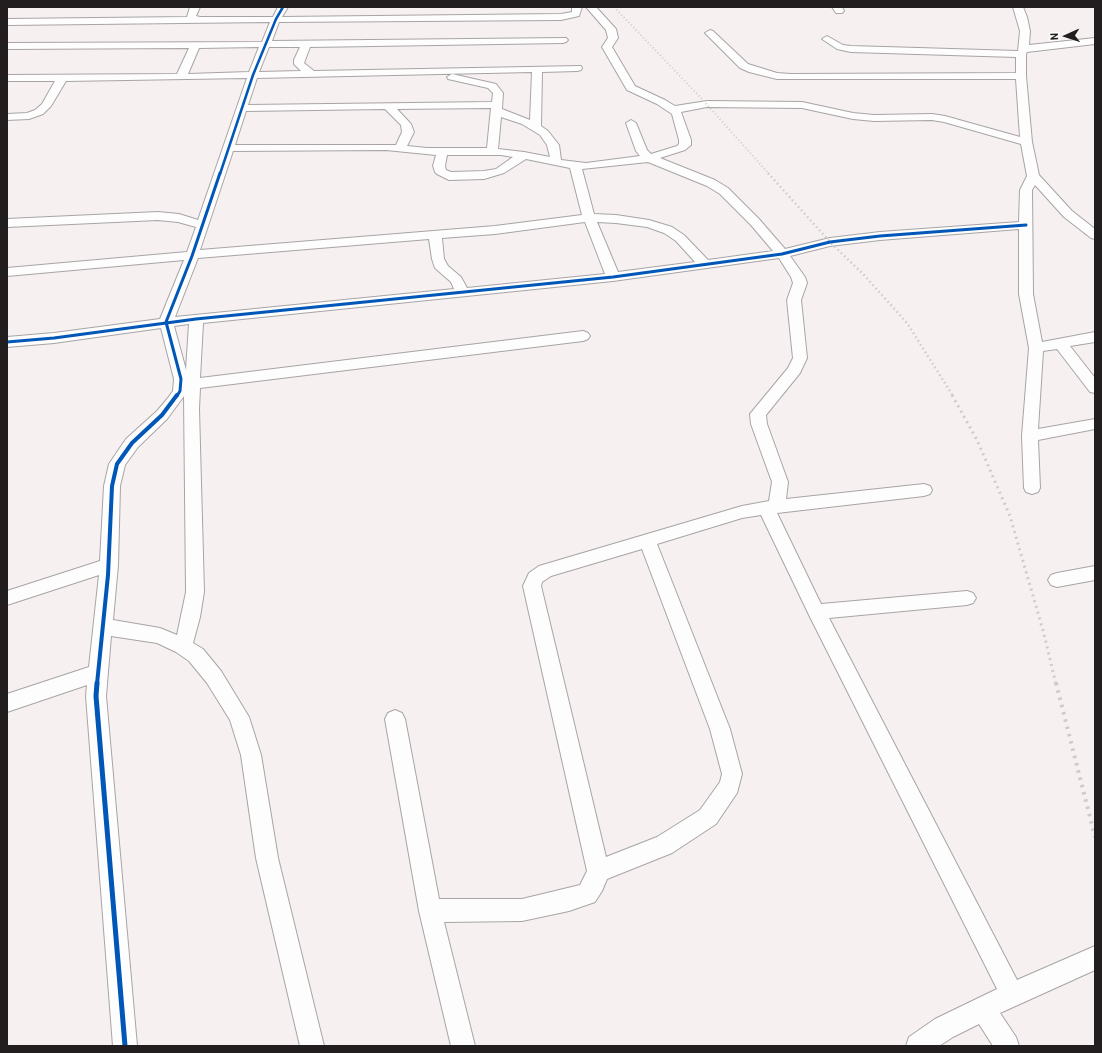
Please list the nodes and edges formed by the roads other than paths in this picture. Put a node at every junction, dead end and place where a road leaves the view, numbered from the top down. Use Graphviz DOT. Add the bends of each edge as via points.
graph roads {
  1 [pos="196,7"];
  2 [pos="283,7"];
  3 [pos="577,7"];
  4 [pos="591,7"];
  5 [pos="1018,7"];
  6 [pos="276,18"];
  7 [pos="105,20"];
  8 [pos="199,20"];
  9 [pos="7,22"];
  10 [pos="710,33"];
  11 [pos="827,39"];
  12 [pos="563,40"];
  13 [pos="1095,41"];
  14 [pos="308,43"];
  15 [pos="265,44"];
  16 [pos="196,45"];
  17 [pos="7,46"];
  18 [pos="83,46"];
  19 [pos="1022,52"];
  20 [pos="577,68"];
  21 [pos="537,69"];
  22 [pos="442,71"];
  23 [pos="310,73"];
  24 [pos="253,75"];
  25 [pos="1021,76"];
  26 [pos="180,77"];
  27 [pos="7,78"];
  28 [pos="62,78"];
  29 [pos="802,84"];
  30 [pos="802,104"];
  31 [pos="388,106"];
  32 [pos="241,108"];
  33 [pos="496,108"];
  34 [pos="673,110"];
  35 [pos="7,116"];
  36 [pos="632,123"];
  37 [pos="535,126"];
  38 [pos="1026,142"];
  39 [pos="401,147"];
  40 [pos="228,148"];
  41 [pos="442,152"];
  42 [pos="492,152"];
  43 [pos="524,155"];
  44 [pos="649,158"];
  45 [pos="556,161"];
  46 [pos="575,165"];
  47 [pos="1033,176"];
  48 [pos="589,218"];
  49 [pos="7,223"];
  50 [pos="202,225"];
  51 [pos="1026,225"];
  52 [pos="435,234"];
  53 [pos="1095,235"];
  54 [pos="782,254"];
  55 [pos="192,256"];
  56 [pos="705,265"];
  57 [pos="7,272"];
  58 [pos="613,277"];
  59 [pos="463,292"];
  60 [pos="196,319"];
  61 [pos="166,322"];
  62 [pos="583,336"];
  63 [pos="1095,337"];
  64 [pos="10,338"];
  65 [pos="1060,343"];
  66 [pos="1036,348"];
  67 [pos="192,384"];
  68 [pos="1095,388"];
  69 [pos="1095,424"];
  70 [pos="1030,436"];
  71 [pos="1032,488"];
  72 [pos="924,490"];
  73 [pos="771,508"];
  74 [pos="647,540"];
  75 [pos="109,565"];
  76 [pos="1095,573"];
  77 [pos="1057,580"];
  78 [pos="7,598"];
  79 [pos="967,598"];
  80 [pos="816,612"];
  81 [pos="103,627"];
  82 [pos="183,646"];
  83 [pos="98,673"];
  84 [pos="7,703"];
  85 [pos="395,719"];
  86 [pos="598,871"];
  87 [pos="430,911"];
  88 [pos="1095,958"];
  89 [pos="1012,994"];
  90 [pos="983,1008"];
  91 [pos="307,1043"];
  92 [pos="125,1046"];
  93 [pos="463,1046"];
  94 [pos="918,1046"];
  95 [pos="1007,1046"];
  1 -- 8 [label="street" via="191,17"];
  2 -- 6 [label="street"];
  3 -- 6 [label="street" via="576,14 572,16"];
  4 -- 34 [label="street" via="611,29 613,38 607,47 631,88"];
  5 -- 19 [label="street" via="1025,31"];
  6 -- 8 [label="street"];
  6 -- 15 [label="street"];
  7 -- 8 [label="street"];
  7 -- 9 [label="street"];
  7 -- 18 [label="street"];
  10 -- 29 [label="street" via="744,66"];
  11 -- 19 [label="street" via="840,47 851,49"];
  12 -- 14 [label="street"];
  13 -- 19 [label="street"];
  14 -- 15 [label="street"];
  14 -- 23 [label="street" via="299,64"];
  15 -- 16 [label="street"];
  15 -- 24 [label="street"];
  16 -- 18 [label="street"];
  16 -- 26 [label="street"];
  17 -- 18 [label="street"];
  19 -- 25 [label="street"];
  20 -- 21 [label="street"];
  21 -- 22 [label="street"];
  21 -- 37 [label="street"];
  22 -- 23 [label="street"];
  22 -- 33 [label="street" via="463,80 492,86 498,93"];
  23 -- 24 [label="street"];
  24 -- 26 [label="street"];
  24 -- 32 [label="street"];
  25 -- 29 [label="street"];
  25 -- 38 [label="street"];
  26 -- 28 [label="street"];
  27 -- 28 [label="street"];
  28 -- 35 [label="street" via="46,106 39,112 30,116"];
  29 -- 30 [label="street" via="805,98"];
  30 -- 34 [label="street" via="707,104"];
  30 -- 38 [label="street" via="853,116 945,119"];
  31 -- 32 [label="street"];
  31 -- 33 [label="street"];
  31 -- 39 [label="street" via="406,124 408,132"];
  32 -- 40 [label="street"];
  33 -- 37 [label="street"];
  33 -- 42 [label="street"];
  34 -- 44 [label="street" via="677,113 682,126 685,146"];
  36 -- 44 [label="street" via="642,151"];
  37 -- 45 [label="street" via="553,145"];
  38 -- 47 [label="street"];
  39 -- 40 [label="street"];
  39 -- 41 [label="street"];
  40 -- 50 [label="street"];
  41 -- 42 [label="street"];
  41 -- 43 [label="street" via="439,166 441,172 449,176 484,175 500,171"];
  42 -- 43 [label="street"];
  43 -- 45 [label="street"];
  44 -- 46 [label="street" via="586,166"];
  44 -- 54 [label="street" via="711,183 724,191"];
  45 -- 46 [label="street"];
  46 -- 48 [label="street"];
  47 -- 51 [label="street" via="1026,190"];
  47 -- 53 [label="street" via="1068,214"];
  48 -- 52 [label="street" via="495,230"];
  48 -- 56 [label="street" via="649,224 668,230 680,238"];
  48 -- 58 [label="street"];
  49 -- 50 [label="street" via="158,216 179,218"];
  50 -- 55 [label="street"];
  51 -- 54 [label="street" via="880,236 830,242"];
  51 -- 66 [label="street" via="1026,294"];
  52 -- 55 [label="street"];
  52 -- 59 [label="street" via="438,259 442,268 456,280"];
  54 -- 56 [label="street"];
  54 -- 73 [label="street" via="800,283 794,300 800,358 795,370 758,414 759,424 780,482"];
  55 -- 57 [label="street"];
  55 -- 61 [label="street"];
  56 -- 58 [label="street"];
  58 -- 59 [label="street"];
  59 -- 60 [label="street"];
  60 -- 61 [label="street"];
  60 -- 67 [label="street"];
  61 -- 64 [label="street" via="54,338"];
  61 -- 75 [label="street" via="181,379 180,391 162,415 132,444 117,464 112,486"];
  62 -- 67 [label="street"];
  63 -- 65 [label="street"];
  65 -- 66 [label="street"];
  65 -- 68 [label="street"];
  66 -- 70 [label="street"];
  67 -- 82 [label="street" via="195,592 192,617"];
  69 -- 70 [label="street"];
  70 -- 71 [label="street"];
  72 -- 73 [label="street"];
  73 -- 74 [label="street" via="742,512"];
  73 -- 80 [label="street"];
  74 -- 86 [label="street" via="545,571 535,578 532,586"];
  74 -- 86 [label="street" via="720,729 732,774 730,786 708,817 664,845"];
  75 -- 78 [label="street"];
  75 -- 81 [label="street"];
  76 -- 77 [label="street"];
  79 -- 80 [label="street"];
  80 -- 89 [label="street"];
  81 -- 82 [label="street" via="148,633"];
  81 -- 83 [label="street"];
  82 -- 91 [label="street" via="196,655 214,677 239,717 251,755 268,858"];
  83 -- 84 [label="street"];
  83 -- 92 [label="street" via="96,696"];
  85 -- 87 [label="street"];
  86 -- 87 [label="street" via="587,894 569,900 522,910"];
  87 -- 93 [label="street"];
  88 -- 89 [label="street"];
  89 -- 90 [label="street"];
  90 -- 94 [label="street" via="944,1028"];
  90 -- 95 [label="street"];
}
